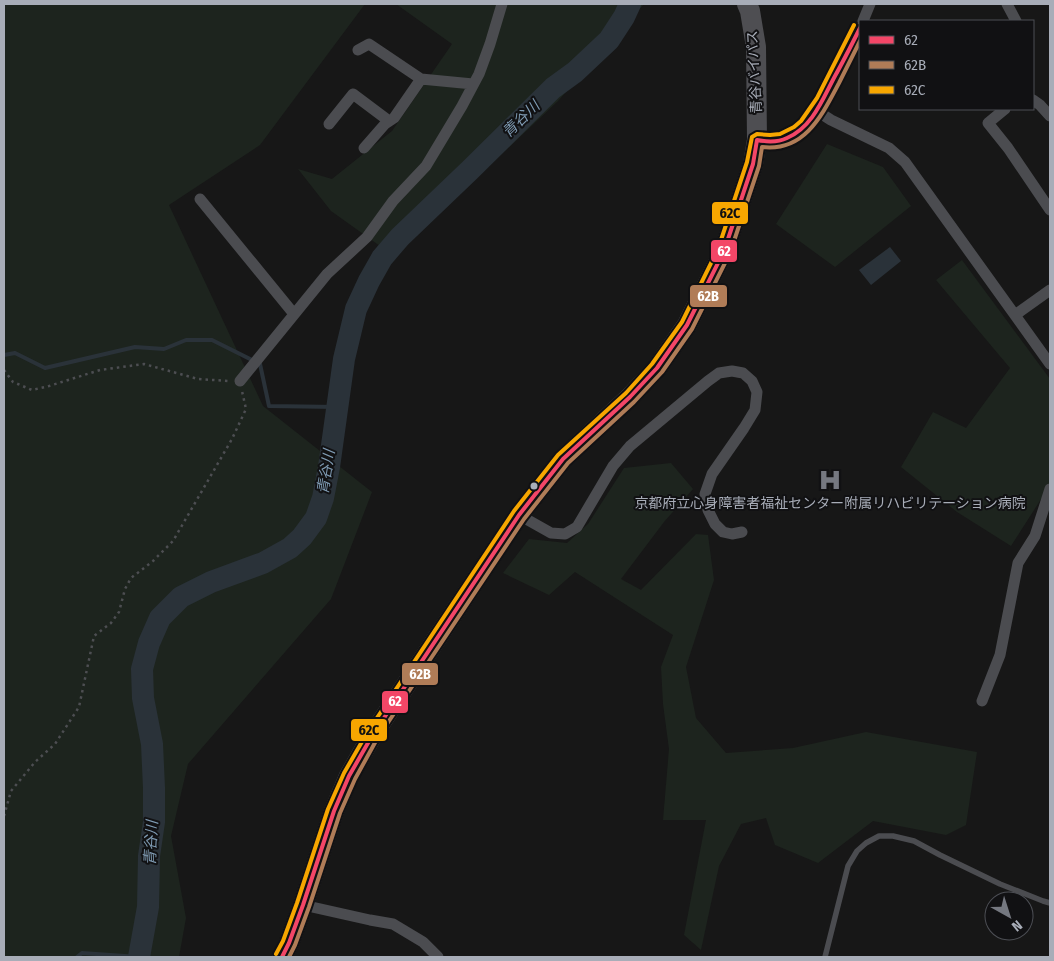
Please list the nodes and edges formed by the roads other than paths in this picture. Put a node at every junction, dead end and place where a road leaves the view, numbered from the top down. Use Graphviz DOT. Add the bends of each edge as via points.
graph roads {
  1 [pos="502,4"];
  2 [pos="748,4"];
  3 [pos="870,4"];
  4 [pos="1007,4"];
  5 [pos="863,20"];
  6 [pos="1015,20"];
  7 [pos="859,30"];
  8 [pos="358,50"];
  9 [pos="421,79"];
  10 [pos="473,84"];
  11 [pos="1034,101"];
  12 [pos="1003,110"];
  13 [pos="817,111"];
  14 [pos="1050,116"];
  15 [pos="389,121"];
  16 [pos="329,124"];
  17 [pos="757,140"];
  18 [pos="364,148"];
  19 [pos="200,199"];
  20 [pos="1050,210"];
  21 [pos="1050,290"];
  22 [pos="294,314"];
  23 [pos="1015,314"];
  24 [pos="1046,349"];
  25 [pos="1050,364"];
  26 [pos="240,381"];
  27 [pos="1050,489"];
  28 [pos="519,515"];
  29 [pos="742,532"];
  30 [pos="982,701"];
  31 [pos="1050,903"];
  32 [pos="303,905"];
  33 [pos="282,957"];
  34 [pos="438,957"];
  35 [pos="825,957"];
  1 -- 10 [label="street"];
  2 -- 17 [label="highway, 青谷バイパス" via="756,47"];
  3 -- 5 [label="street"];
  4 -- 6 [label="street"];
  7 -- 13 [label="street"];
  8 -- 9 [label="street" via="369,44"];
  9 -- 10 [label="street"];
  9 -- 15 [label="street"];
  10 -- 22 [label="street" via="426,166 393,201 367,237 327,274"];
  11 -- 14 [label="street"];
  12 -- 20 [label="street" via="988,123"];
  13 -- 17 [label="street" via="791,137 771,142"];
  13 -- 23 [label="street" via="889,148 906,162"];
  15 -- 16 [label="street" via="353,94"];
  15 -- 18 [label="street"];
  17 -- 28 [label="highway, 青谷バイパス" via="753,164 724,251 687,325 657,368 563,459"];
  19 -- 22 [label="street"];
  21 -- 23 [label="street"];
  22 -- 26 [label="street"];
  23 -- 24 [label="street"];
  24 -- 25 [label="street"];
  27 -- 30 [label="street" via="1035,536 1018,563 1000,655"];
  28 -- 29 [label="street" via="551,533 565,534 577,527 613,466 630,446 708,381 719,373 732,371 743,373 752,381 757,392 756,410 712,474 705,494 715,524 723,532"];
  28 -- 32 [label="highway, 青谷バイパス" via="372,736 349,776"];
  31 -- 35 [label="lane" via="1000,884 914,841 879,836 866,843 848,866"];
  32 -- 33 [label="highway, 青谷バイパス"];
  32 -- 34 [label="street" via="393,924 423,942"];
}
